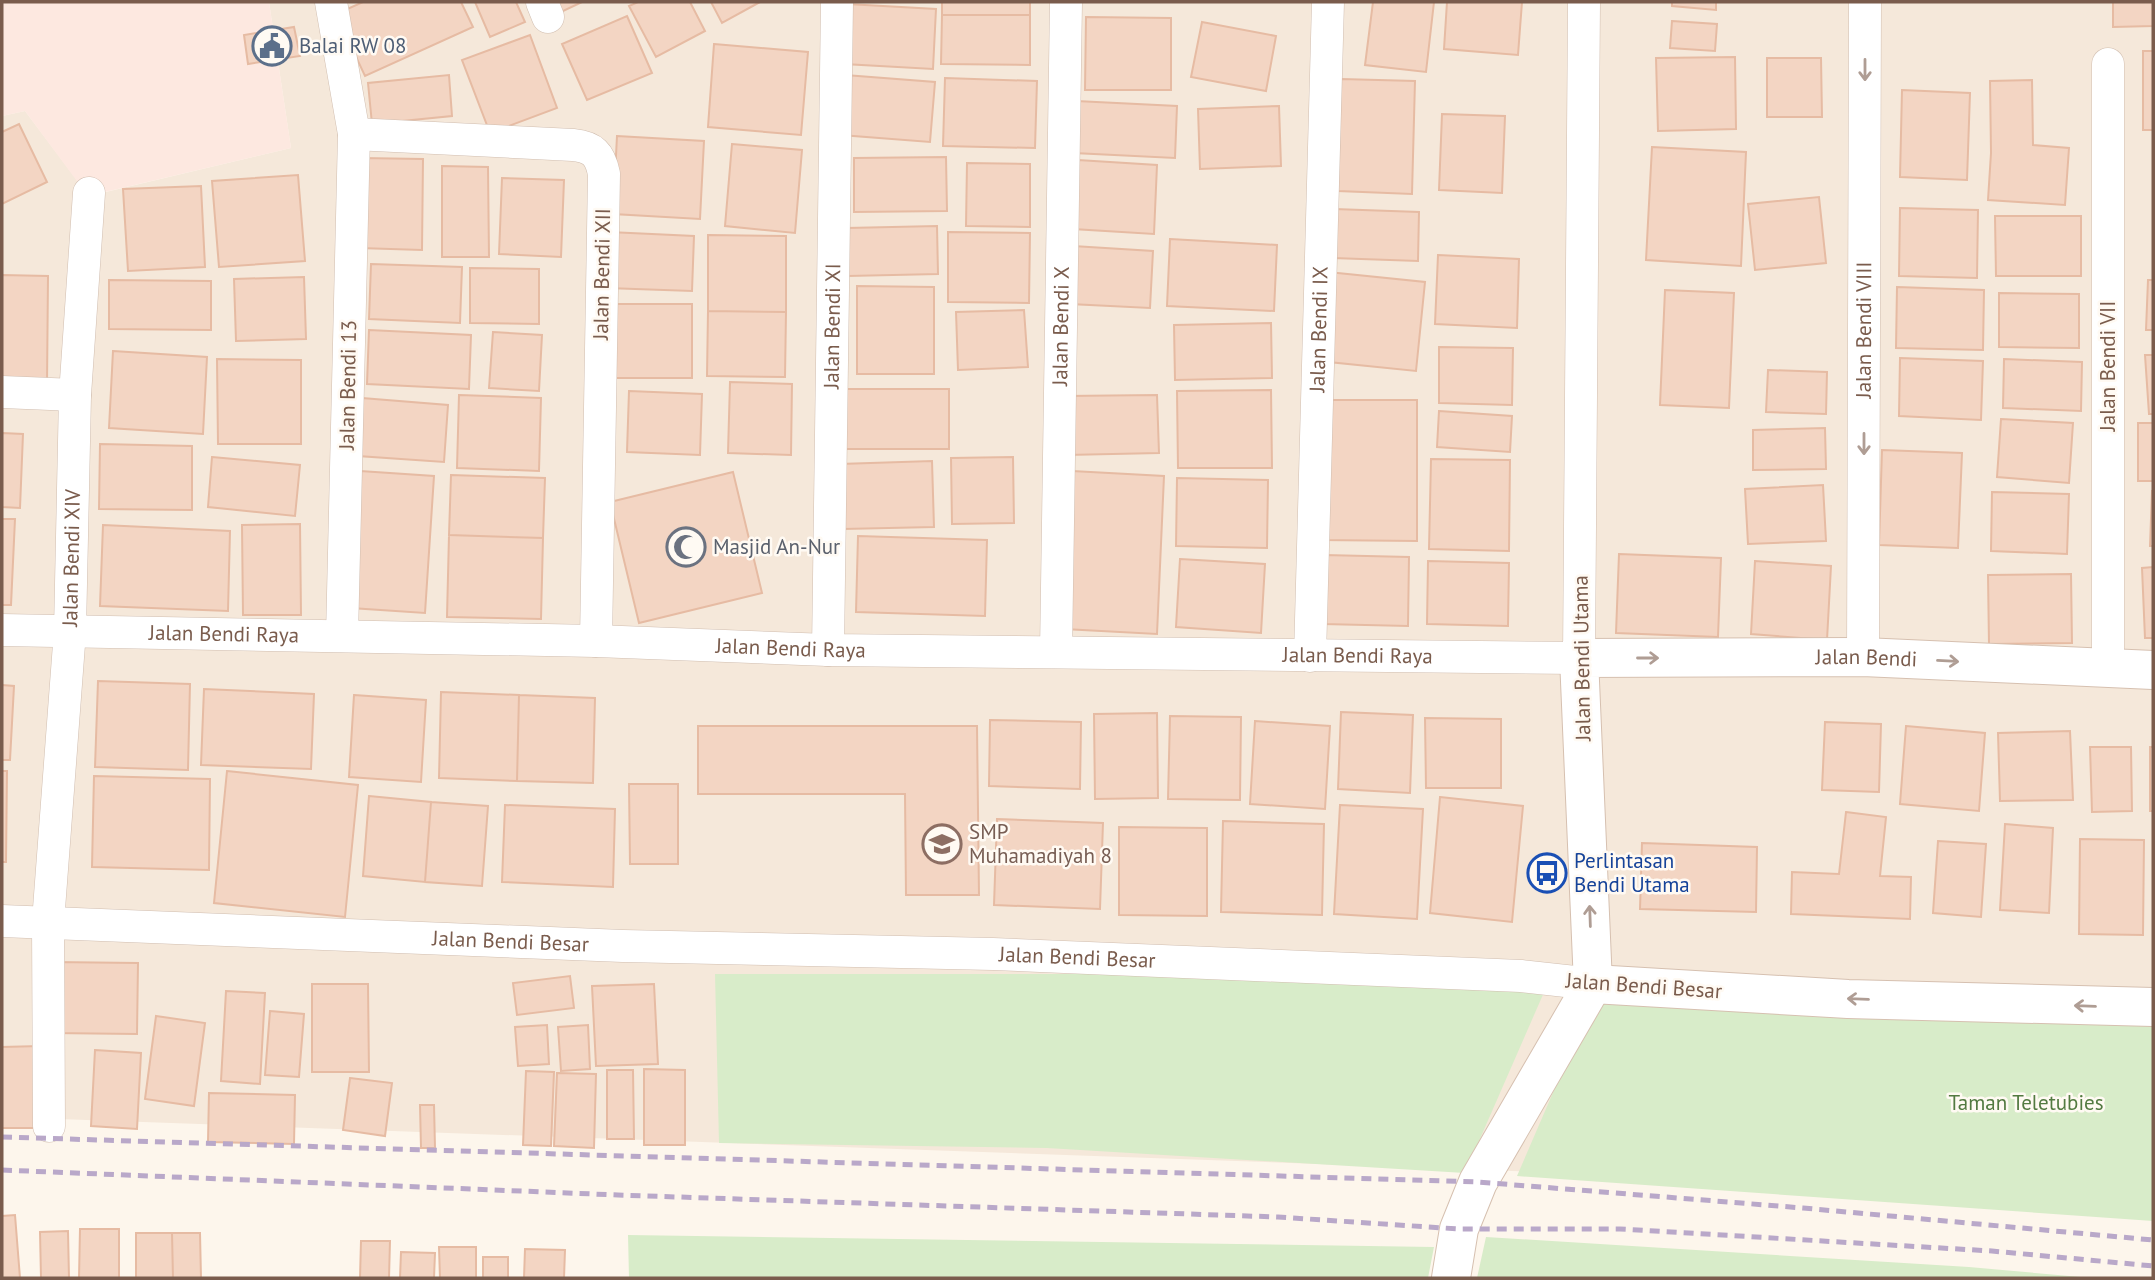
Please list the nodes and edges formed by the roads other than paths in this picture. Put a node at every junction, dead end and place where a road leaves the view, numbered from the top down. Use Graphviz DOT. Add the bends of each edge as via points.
graph roads {
  1 [pos="331,2"];
  2 [pos="837,2"];
  3 [pos="1066,2"];
  4 [pos="1328,2"];
  5 [pos="1584,2"];
  6 [pos="1865,2"];
  7 [pos="2108,64"];
  8 [pos="354,134"];
  9 [pos="89,193"];
  10 [pos="2,393"];
  11 [pos="75,395"];
  12 [pos="2,630"];
  13 [pos="70,631"];
  14 [pos="342,636"];
  15 [pos="596,641"];
  16 [pos="828,650"];
  17 [pos="1056,652"];
  18 [pos="1310,656"];
  19 [pos="1863,657"];
  20 [pos="1579,658"];
  21 [pos="2108,668"];
  22 [pos="2153,670"];
  23 [pos="2,922"];
  24 [pos="48,922"];
  25 [pos="1593,984"];
  26 [pos="2153,1007"];
  27 [pos="50,1126"];
  28 [pos="1451,1278"];
  1 -- 8 [label="street, Jalan Bendi 13"];
  2 -- 16 [label="street, Jalan Bendi XI"];
  3 -- 17 [label="street, Jalan Bendi X"];
  4 -- 18 [label="street, Jalan Bendi IX"];
  5 -- 20 [label="street, Jalan Bendi Utama"];
  6 -- 19 [label="street, Jalan Bendi VIII, one-way"];
  7 -- 21 [label="street, Jalan Bendi VII"];
  8 -- 14 [label="street, Jalan Bendi 13"];
  8 -- 15 [label="street, Jalan Bendi XII" via="573,145 589,147 602,162"];
  9 -- 11 [label="street, Jalan Bendi XIV"];
  10 -- 11 [label="street"];
  11 -- 13 [label="street, Jalan Bendi XIV"];
  12 -- 13 [label="street, Jalan Bendi Raya"];
  13 -- 14 [label="street, Jalan Bendi Raya"];
  13 -- 24 [label="street, Jalan Bendi XIV"];
  14 -- 15 [label="street, Jalan Bendi Raya"];
  15 -- 16 [label="street, Jalan Bendi Raya"];
  16 -- 17 [label="street, Jalan Bendi Raya"];
  17 -- 18 [label="street, Jalan Bendi Raya"];
  18 -- 20 [label="street, Jalan Bendi Raya"];
  20 -- 19 [label="street, Jalan Bendi, one-way"];
  19 -- 21 [label="street, Jalan Bendi, one-way"];
  25 -- 20 [label="street, Jalan Bendi Utama, one-way"];
  21 -- 22 [label="street, Jalan Bendi"];
  23 -- 24 [label="street, Jalan Bendi Besar"];
  24 -- 25 [label="street, Jalan Bendi Besar" via="623,946 993,954 1521,976"];
  24 -- 27 [label="street, Jalan Bendi XIV"];
  26 -- 25 [label="street, Jalan Bendi Besar, one-way" via="1848,999"];
  25 -- 28 [label="street" via="1478,1182 1459,1229"];
}
